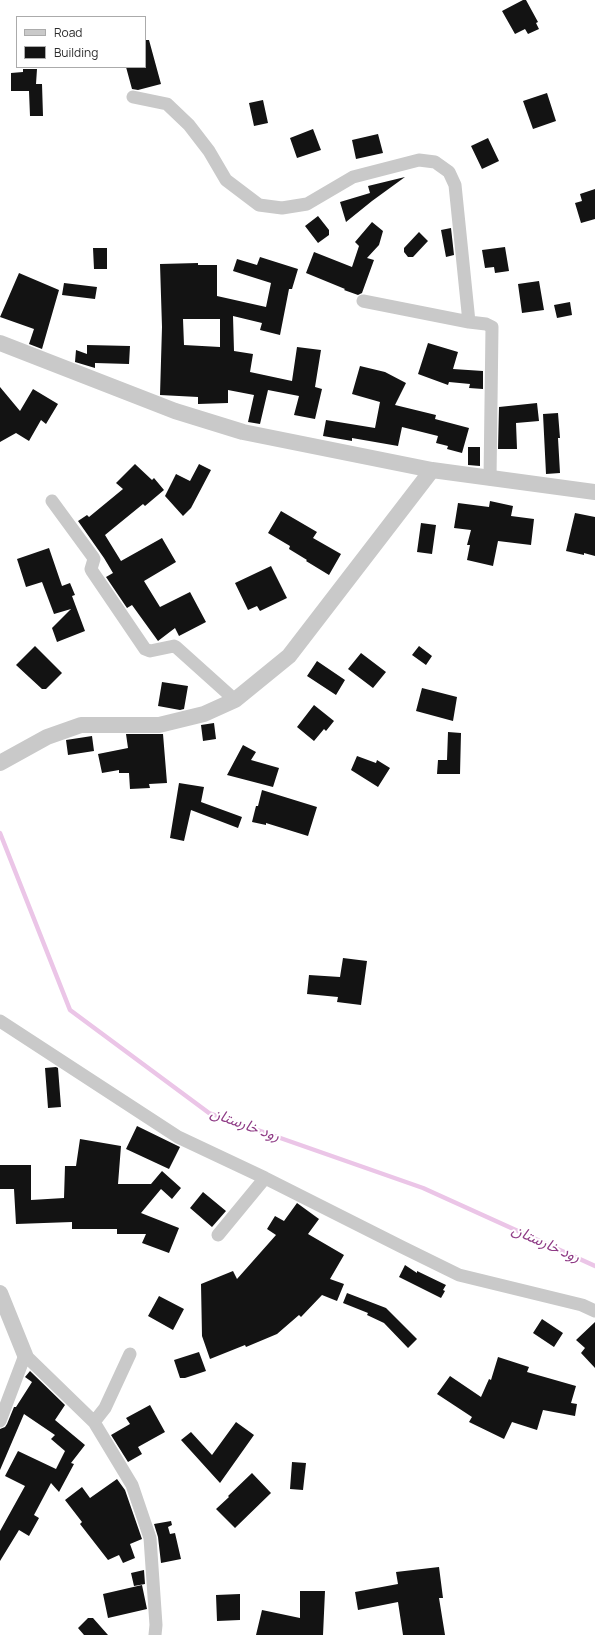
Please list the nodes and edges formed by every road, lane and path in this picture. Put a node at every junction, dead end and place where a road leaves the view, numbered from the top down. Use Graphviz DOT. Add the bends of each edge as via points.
graph roads {
  1 [pos="133,97"];
  2 [pos="363,301"];
  3 [pos="469,322"];
  4 [pos="0,343"];
  5 [pos="432,470"];
  6 [pos="490,479"];
  7 [pos="595,492"];
  8 [pos="52,501"];
  9 [pos="235,700"];
  10 [pos="1,763"];
  11 [pos="0,1021"];
  12 [pos="265,1178"];
  13 [pos="218,1235"];
  14 [pos="0,1293"];
  15 [pos="595,1311"];
  16 [pos="130,1354"];
  17 [pos="25,1356"];
  18 [pos="0,1421"];
  19 [pos="94,1422"];
  20 [pos="155,1635"];
  1 -- 3 [label="street" via="166,104 188,125 226,180 259,204 282,208 307,204 353,177 420,160 436,162 450,172 455,185"];
  2 -- 3 [label="street"];
  3 -- 6 [label="street" via="486,324 492,328"];
  4 -- 5 [label="street" via="175,412 243,432"];
  5 -- 6 [label="street"];
  5 -- 9 [label="street" via="289,656"];
  6 -- 7 [label="street"];
  8 -- 9 [label="street" via="93,557 92,571 145,649 150,651 176,647"];
  9 -- 10 [label="street" via="204,714 159,724 81,725 47,737"];
  11 -- 12 [label="street" via="178,1137"];
  12 -- 13 [label="street"];
  12 -- 15 [label="street" via="459,1275 582,1305"];
  14 -- 17 [label="street"];
  16 -- 19 [label="street" via="105,1408"];
  17 -- 18 [label="street"];
  17 -- 19 [label="street"];
  19 -- 20 [label="street" via="132,1485 150,1538"];
}
